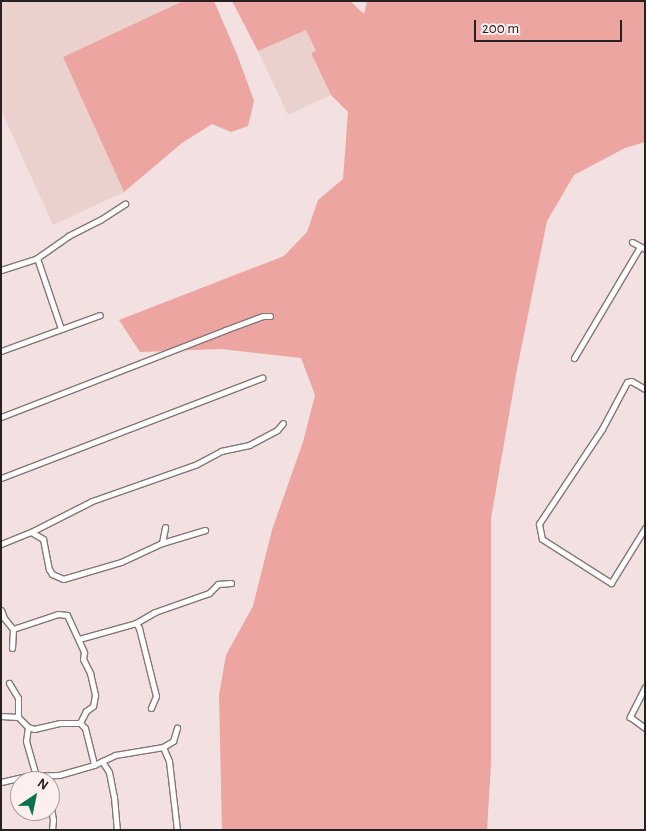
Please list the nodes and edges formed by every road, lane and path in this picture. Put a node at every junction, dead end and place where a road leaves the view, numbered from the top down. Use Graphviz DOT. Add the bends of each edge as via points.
graph roads {
  1 [pos="125,204"];
  2 [pos="632,242"];
  3 [pos="642,248"];
  4 [pos="37,258"];
  5 [pos="1,270"];
  6 [pos="100,315"];
  7 [pos="270,316"];
  8 [pos="61,329"];
  9 [pos="1,351"];
  10 [pos="574,358"];
  11 [pos="262,378"];
  12 [pos="645,389"];
  13 [pos="1,417"];
  14 [pos="283,423"];
  15 [pos="1,478"];
  16 [pos="165,527"];
  17 [pos="645,528"];
  18 [pos="205,530"];
  19 [pos="31,532"];
  20 [pos="162,543"];
  21 [pos="1,544"];
  22 [pos="231,583"];
  23 [pos="1,610"];
  24 [pos="136,624"];
  25 [pos="13,629"];
  26 [pos="79,639"];
  27 [pos="12,648"];
  28 [pos="9,683"];
  29 [pos="645,687"];
  30 [pos="151,708"];
  31 [pos="1,716"];
  32 [pos="18,716"];
  33 [pos="80,723"];
  34 [pos="28,727"];
  35 [pos="177,728"];
  36 [pos="645,728"];
  37 [pos="163,747"];
  38 [pos="102,761"];
  39 [pos="94,765"];
  40 [pos="35,771"];
  41 [pos="60,775"];
  42 [pos="117,830"];
  43 [pos="177,830"];
  1 -- 4 [label="street" via="68,236"];
  2 -- 3 [label="street"];
  3 -- 10 [label="street"];
  4 -- 5 [label="street"];
  4 -- 8 [label="street"];
  6 -- 8 [label="street"];
  7 -- 13 [label="street"];
  8 -- 9 [label="street"];
  11 -- 15 [label="street"];
  12 -- 17 [label="street" via="627,382 602,429 539,524 542,539 611,583"];
  14 -- 19 [label="street" via="277,430 248,445 221,451 195,465 92,501"];
  16 -- 20 [label="street"];
  18 -- 20 [label="street"];
  19 -- 20 [label="street" via="43,539 52,574 63,579 121,562"];
  19 -- 21 [label="street"];
  22 -- 24 [label="street" via="218,584 209,593 155,612"];
  23 -- 25 [label="street"];
  24 -- 26 [label="street"];
  24 -- 30 [label="street" via="156,696"];
  25 -- 26 [label="street" via="64,614"];
  25 -- 27 [label="street"];
  26 -- 33 [label="street" via="94,695 93,706 86,710"];
  28 -- 32 [label="street" via="18,698"];
  29 -- 36 [label="street" via="630,717"];
  31 -- 32 [label="street"];
  32 -- 34 [label="street"];
  33 -- 34 [label="street" via="60,722 34,729"];
  33 -- 39 [label="street" via="86,728"];
  34 -- 40 [label="street" via="26,741"];
  35 -- 37 [label="street" via="173,741"];
  37 -- 38 [label="street" via="115,755"];
  37 -- 43 [label="street" via="168,761"];
  38 -- 39 [label="street"];
  38 -- 42 [label="street" via="110,780"];
  39 -- 41 [label="street"];
}
